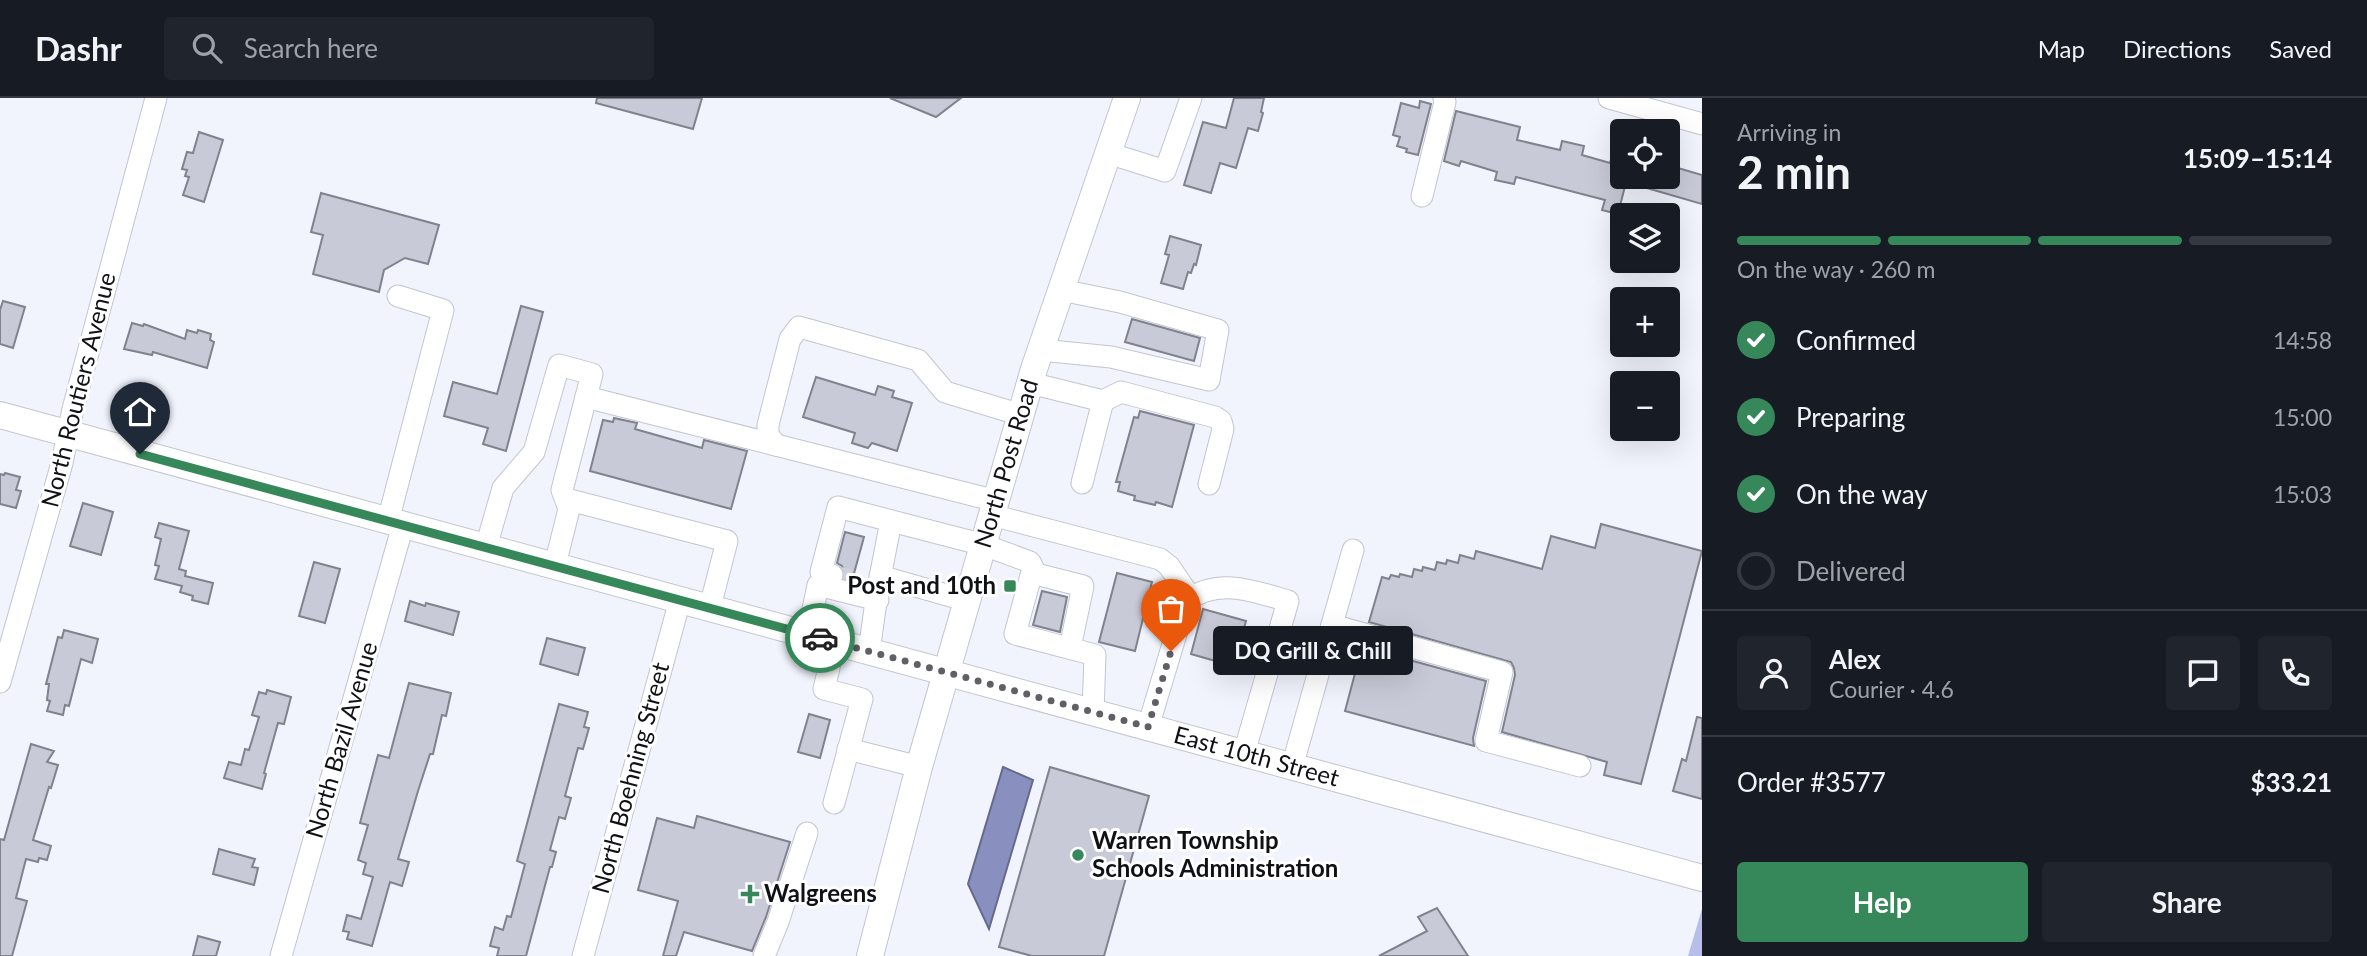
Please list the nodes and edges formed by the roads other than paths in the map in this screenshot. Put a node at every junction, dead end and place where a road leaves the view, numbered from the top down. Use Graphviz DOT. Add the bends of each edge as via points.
graph roads {
  1 [pos="156,98"];
  2 [pos="1127,98"];
  3 [pos="1191,98"];
  4 [pos="1444,98"];
  5 [pos="1609,98"];
  6 [pos="1702,124"];
  7 [pos="1108,153"];
  8 [pos="1422,196"];
  9 [pos="1061,290"];
  10 [pos="398,296"];
  11 [pos="1041,350"];
  12 [pos="1030,383"];
  13 [pos="586,397"];
  14 [pos="1103,401"];
  15 [pos="0,415"];
  16 [pos="1021,415"];
  17 [pos="67,434"];
  18 [pos="776,445"];
  19 [pos="1082,483"];
  20 [pos="1209,484"];
  21 [pos="566,499"];
  22 [pos="994,508"];
  23 [pos="891,522"];
  24 [pos="396,523"];
  25 [pos="984,545"];
  26 [pos="486,547"];
  27 [pos="1353,550"];
  28 [pos="555,565"];
  29 [pos="1032,573"];
  30 [pos="830,578"];
  31 [pos="879,588"];
  32 [pos="1190,597"];
  33 [pos="680,600"];
  34 [pos="968,601"];
  35 [pos="710,607"];
  36 [pos="1332,625"];
  37 [pos="808,634"];
  38 [pos="835,642"];
  39 [pos="1070,648"];
  40 [pos="869,651"];
  41 [pos="947,672"];
  42 [pos="0,682"];
  43 [pos="1093,712"];
  44 [pos="1148,727"];
  45 [pos="848,749"];
  46 [pos="1244,753"];
  47 [pos="1580,766"];
  48 [pos="919,767"];
  49 [pos="1292,767"];
  50 [pos="834,803"];
  51 [pos="807,833"];
  52 [pos="1702,878"];
  53 [pos="281,956"];
  54 [pos="583,956"];
  55 [pos="764,956"];
  56 [pos="870,956"];
  1 -- 17 [label="street, North Routiers Avenue"];
  2 -- 7 [label="main road, North Post Road"];
  3 -- 7 [label="street" via="1165,171"];
  4 -- 8 [label="street"];
  5 -- 6 [label="street"];
  7 -- 9 [label="main road, North Post Road"];
  9 -- 11 [label="main road, North Post Road"];
  9 -- 11 [label="street" via="1218,330 1209,380 1111,357"];
  10 -- 24 [label="street, North Bazil Avenue" via="443,310"];
  11 -- 12 [label="main road, North Post Road"];
  12 -- 14 [label="street"];
  12 -- 16 [label="main road, North Post Road"];
  13 -- 18 [label="street"];
  13 -- 21 [label="street" via="562,490"];
  13 -- 26 [label="street" via="592,374 559,365 534,452 503,488"];
  14 -- 19 [label="street"];
  14 -- 20 [label="street" via="1121,392 1221,421"];
  15 -- 17 [label="main road, East 10th Street"];
  16 -- 18 [label="street" via="945,392 918,360 799,327 790,339 768,425 768,435"];
  16 -- 22 [label="main road, North Post Road"];
  17 -- 24 [label="main road, East 10th Street"];
  17 -- 42 [label="street, North Routiers Avenue"];
  18 -- 22 [label="street"];
  21 -- 28 [label="street" via="569,509"];
  21 -- 35 [label="street" via="727,541"];
  22 -- 25 [label="main road, North Post Road"];
  22 -- 32 [label="street" via="1160,559"];
  23 -- 25 [label="street"];
  23 -- 30 [label="street" via="838,507"];
  23 -- 31 [label="street"];
  24 -- 26 [label="main road, East 10th Street"];
  24 -- 53 [label="street, North Bazil Avenue"];
  25 -- 29 [label="street" via="1030,562"];
  25 -- 34 [label="main road, North Post Road"];
  26 -- 28 [label="main road, East 10th Street"];
  27 -- 36 [label="street"];
  28 -- 33 [label="main road, East 10th Street"];
  29 -- 39 [label="street" via="1083,586"];
  29 -- 39 [label="street" via="1015,634"];
  30 -- 31 [label="street"];
  30 -- 31 [label="street"];
  30 -- 37 [label="street"];
  31 -- 34 [label="street"];
  31 -- 40 [label="street"];
  32 -- 44 [label="street"];
  32 -- 46 [label="street" via="1236,586 1288,601"];
  33 -- 35 [label="main road, East 10th Street"];
  33 -- 54 [label="street, North Boehning Street"];
  34 -- 41 [label="main road, North Post Road"];
  35 -- 37 [label="main road, East 10th Street"];
  36 -- 47 [label="street" via="1502,672 1486,741"];
  36 -- 49 [label="street"];
  37 -- 38 [label="main road, East 10th Street"];
  38 -- 40 [label="main road, East 10th Street"];
  38 -- 45 [label="street" via="824,689 862,699"];
  39 -- 43 [label="street" via="1095,655"];
  40 -- 41 [label="main road, East 10th Street"];
  41 -- 43 [label="main road, East 10th Street"];
  41 -- 48 [label="main road, North Post Road"];
  43 -- 44 [label="main road, East 10th Street"];
  44 -- 46 [label="main road, East 10th Street"];
  45 -- 48 [label="street"];
  45 -- 50 [label="street"];
  46 -- 49 [label="main road, East 10th Street"];
  48 -- 56 [label="main road, North Post Road"];
  49 -- 52 [label="main road, East 10th Street"];
  51 -- 55 [label="street"];
}
